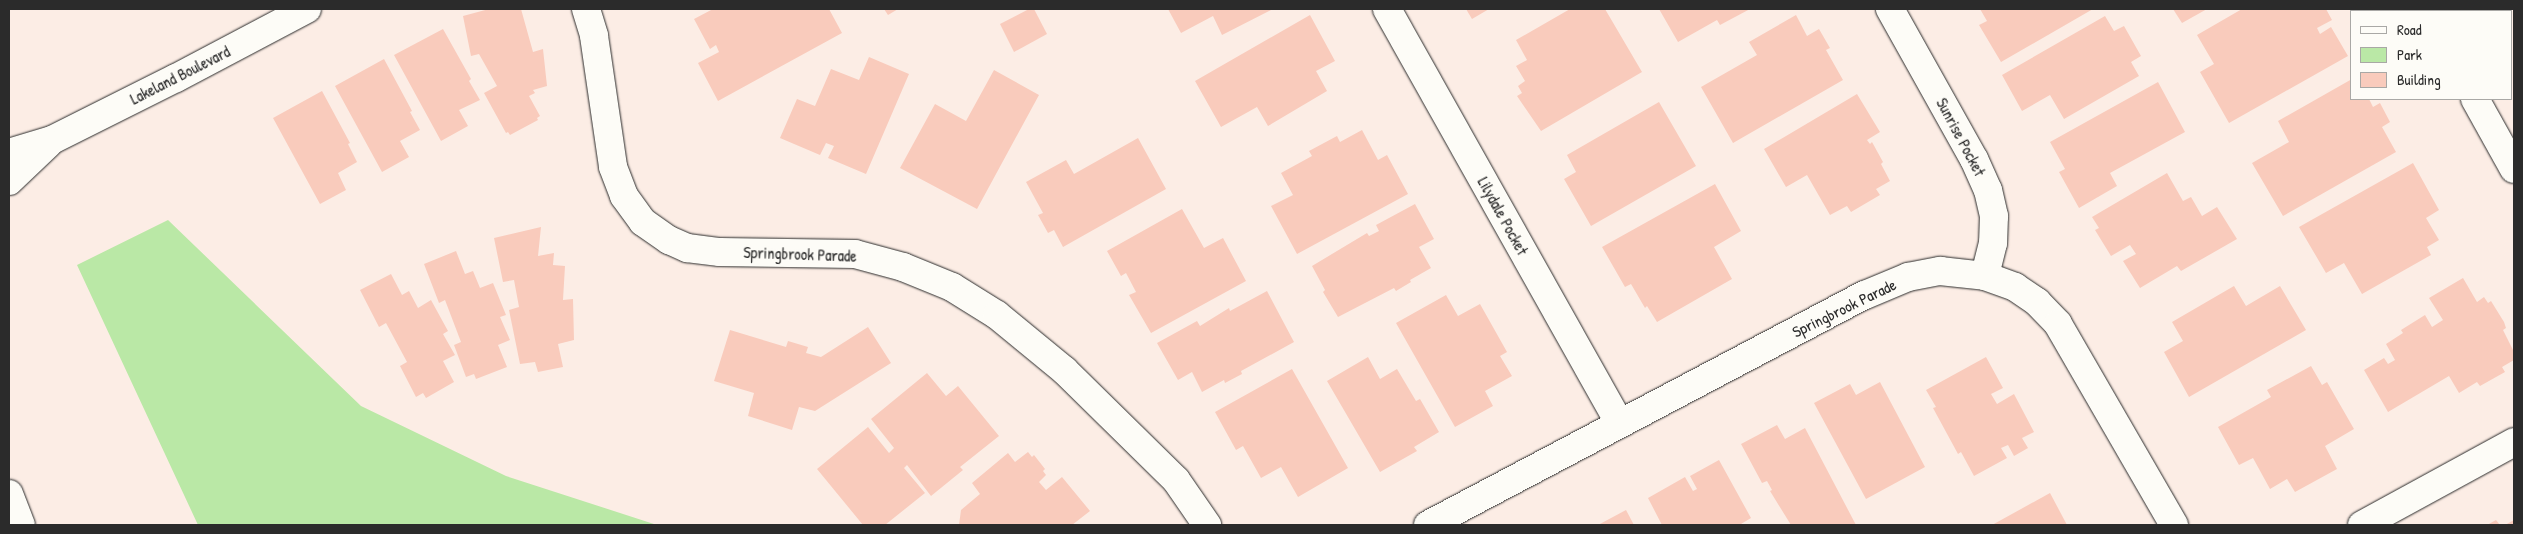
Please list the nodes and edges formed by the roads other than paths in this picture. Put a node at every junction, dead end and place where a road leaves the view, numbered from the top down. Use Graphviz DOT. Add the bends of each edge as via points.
graph roads {
  1 [pos="307,9"];
  2 [pos="586,9"];
  3 [pos="1387,9"];
  4 [pos="1890,9"];
  5 [pos="2476,100"];
  6 [pos="52,140"];
  7 [pos="9,153"];
  8 [pos="2514,169"];
  9 [pos="9,181"];
  10 [pos="1986,276"];
  11 [pos="1619,423"];
  12 [pos="2514,442"];
  13 [pos="9,494"];
  14 [pos="21,525"];
  15 [pos="1207,525"];
  16 [pos="1428,525"];
  17 [pos="2174,525"];
  18 [pos="2362,525"];
  1 -- 6 [label="street, Lakeland Boulevard"];
  2 -- 15 [label="street, Springbrook Parade" via="594,36 614,167 624,196 643,222 687,248 720,252 855,254 904,266 952,287 996,315 1064,370 1176,480"];
  3 -- 11 [label="street, Lilydale Pocket"];
  4 -- 10 [label="street, Sunrise Pocket" via="1988,190 1994,216 1994,243"];
  5 -- 8 [label="street"];
  6 -- 7 [label="street, Lakeland Boulevard"];
  6 -- 9 [label="street, Lakeland Boulevard"];
  10 -- 11 [label="street, Springbrook Parade" via="1940,271 1908,277 1865,295"];
  10 -- 17 [label="street, Springbrook Parade" via="2015,287 2037,302 2058,324"];
  11 -- 16 [label="street, Springbrook Parade"];
  12 -- 18 [label="street"];
  13 -- 14 [label="street"];
}
